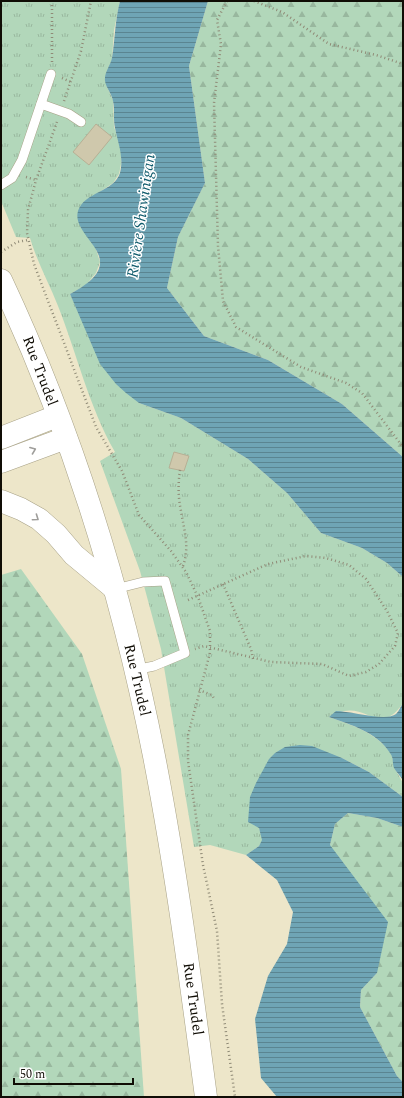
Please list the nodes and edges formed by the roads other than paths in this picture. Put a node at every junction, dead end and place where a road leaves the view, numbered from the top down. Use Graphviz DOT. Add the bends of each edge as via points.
graph roads {
  1 [pos="51,74"];
  2 [pos="41,104"];
  3 [pos="81,122"];
  4 [pos="1,185"];
  5 [pos="1,280"];
  6 [pos="58,416"];
  7 [pos="1,438"];
  8 [pos="66,438"];
  9 [pos="1,462"];
  10 [pos="1,501"];
  11 [pos="115,588"];
  12 [pos="135,670"];
  13 [pos="206,1097"];
  1 -- 2 [label="lane"];
  2 -- 3 [label="lane" via="69,114"];
  2 -- 4 [label="lane" via="19,166 12,178"];
  5 -- 6 [label="main road, Rue Trudel" via="30,344"];
  6 -- 7 [label="main road"];
  6 -- 8 [label="main road, Rue Trudel"];
  9 -- 8 [label="main road, one-way"];
  8 -- 11 [label="main road, Rue Trudel"];
  10 -- 11 [label="main road, one-way" via="39,519 74,555"];
  11 -- 12 [label="main road, Rue Trudel"];
  11 -- 12 [label="lane" via="143,582 165,581 184,653 154,666"];
  12 -- 13 [label="main road, Rue Trudel" via="164,808"];
}
